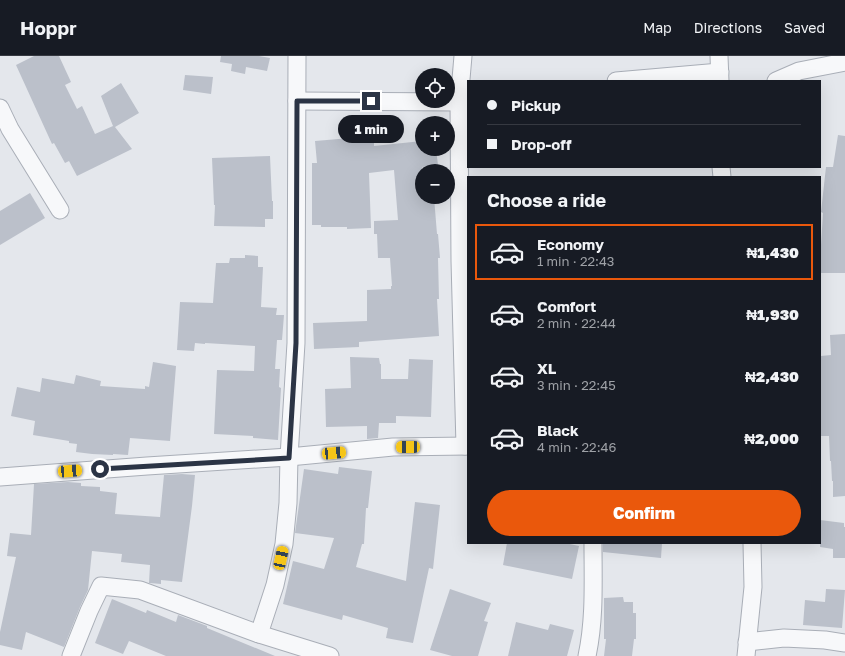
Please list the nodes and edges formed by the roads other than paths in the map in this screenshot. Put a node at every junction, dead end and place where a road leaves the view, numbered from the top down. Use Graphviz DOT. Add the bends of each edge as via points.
graph roads {
  1 [pos="297,56"];
  2 [pos="463,56"];
  3 [pos="845,62"];
  4 [pos="719,70"];
  5 [pos="625,80"];
  6 [pos="778,80"];
  7 [pos="297,101"];
  8 [pos="464,102"];
  9 [pos="0,108"];
  10 [pos="5,131"];
  11 [pos="60,210"];
  12 [pos="466,446"];
  13 [pos="289,458"];
  14 [pos="0,477"];
  15 [pos="593,544"];
  16 [pos="752,544"];
  17 [pos="259,634"];
  18 [pos="845,643"];
  19 [pos="746,649"];
  20 [pos="71,656"];
  21 [pos="330,656"];
  22 [pos="587,656"];
  1 -- 7 [label="street"];
  2 -- 8 [label="street"];
  3 -- 6 [label="street" via="799,71"];
  4 -- 5 [label="street"];
  7 -- 8 [label="street"];
  7 -- 13 [label="street" via="296,343"];
  8 -- 12 [label="street" via="460,261"];
  9 -- 10 [label="street"];
  10 -- 11 [label="street"];
  12 -- 13 [label="street" via="393,447"];
  13 -- 14 [label="street"];
  13 -- 17 [label="street" via="284,544 275,585"];
  15 -- 22 [label="street" via="592,615"];
  16 -- 19 [label="street" via="753,587"];
  17 -- 20 [label="street" via="140,590 101,586"];
  17 -- 21 [label="street"];
  18 -- 19 [label="street" via="784,638"];
}
